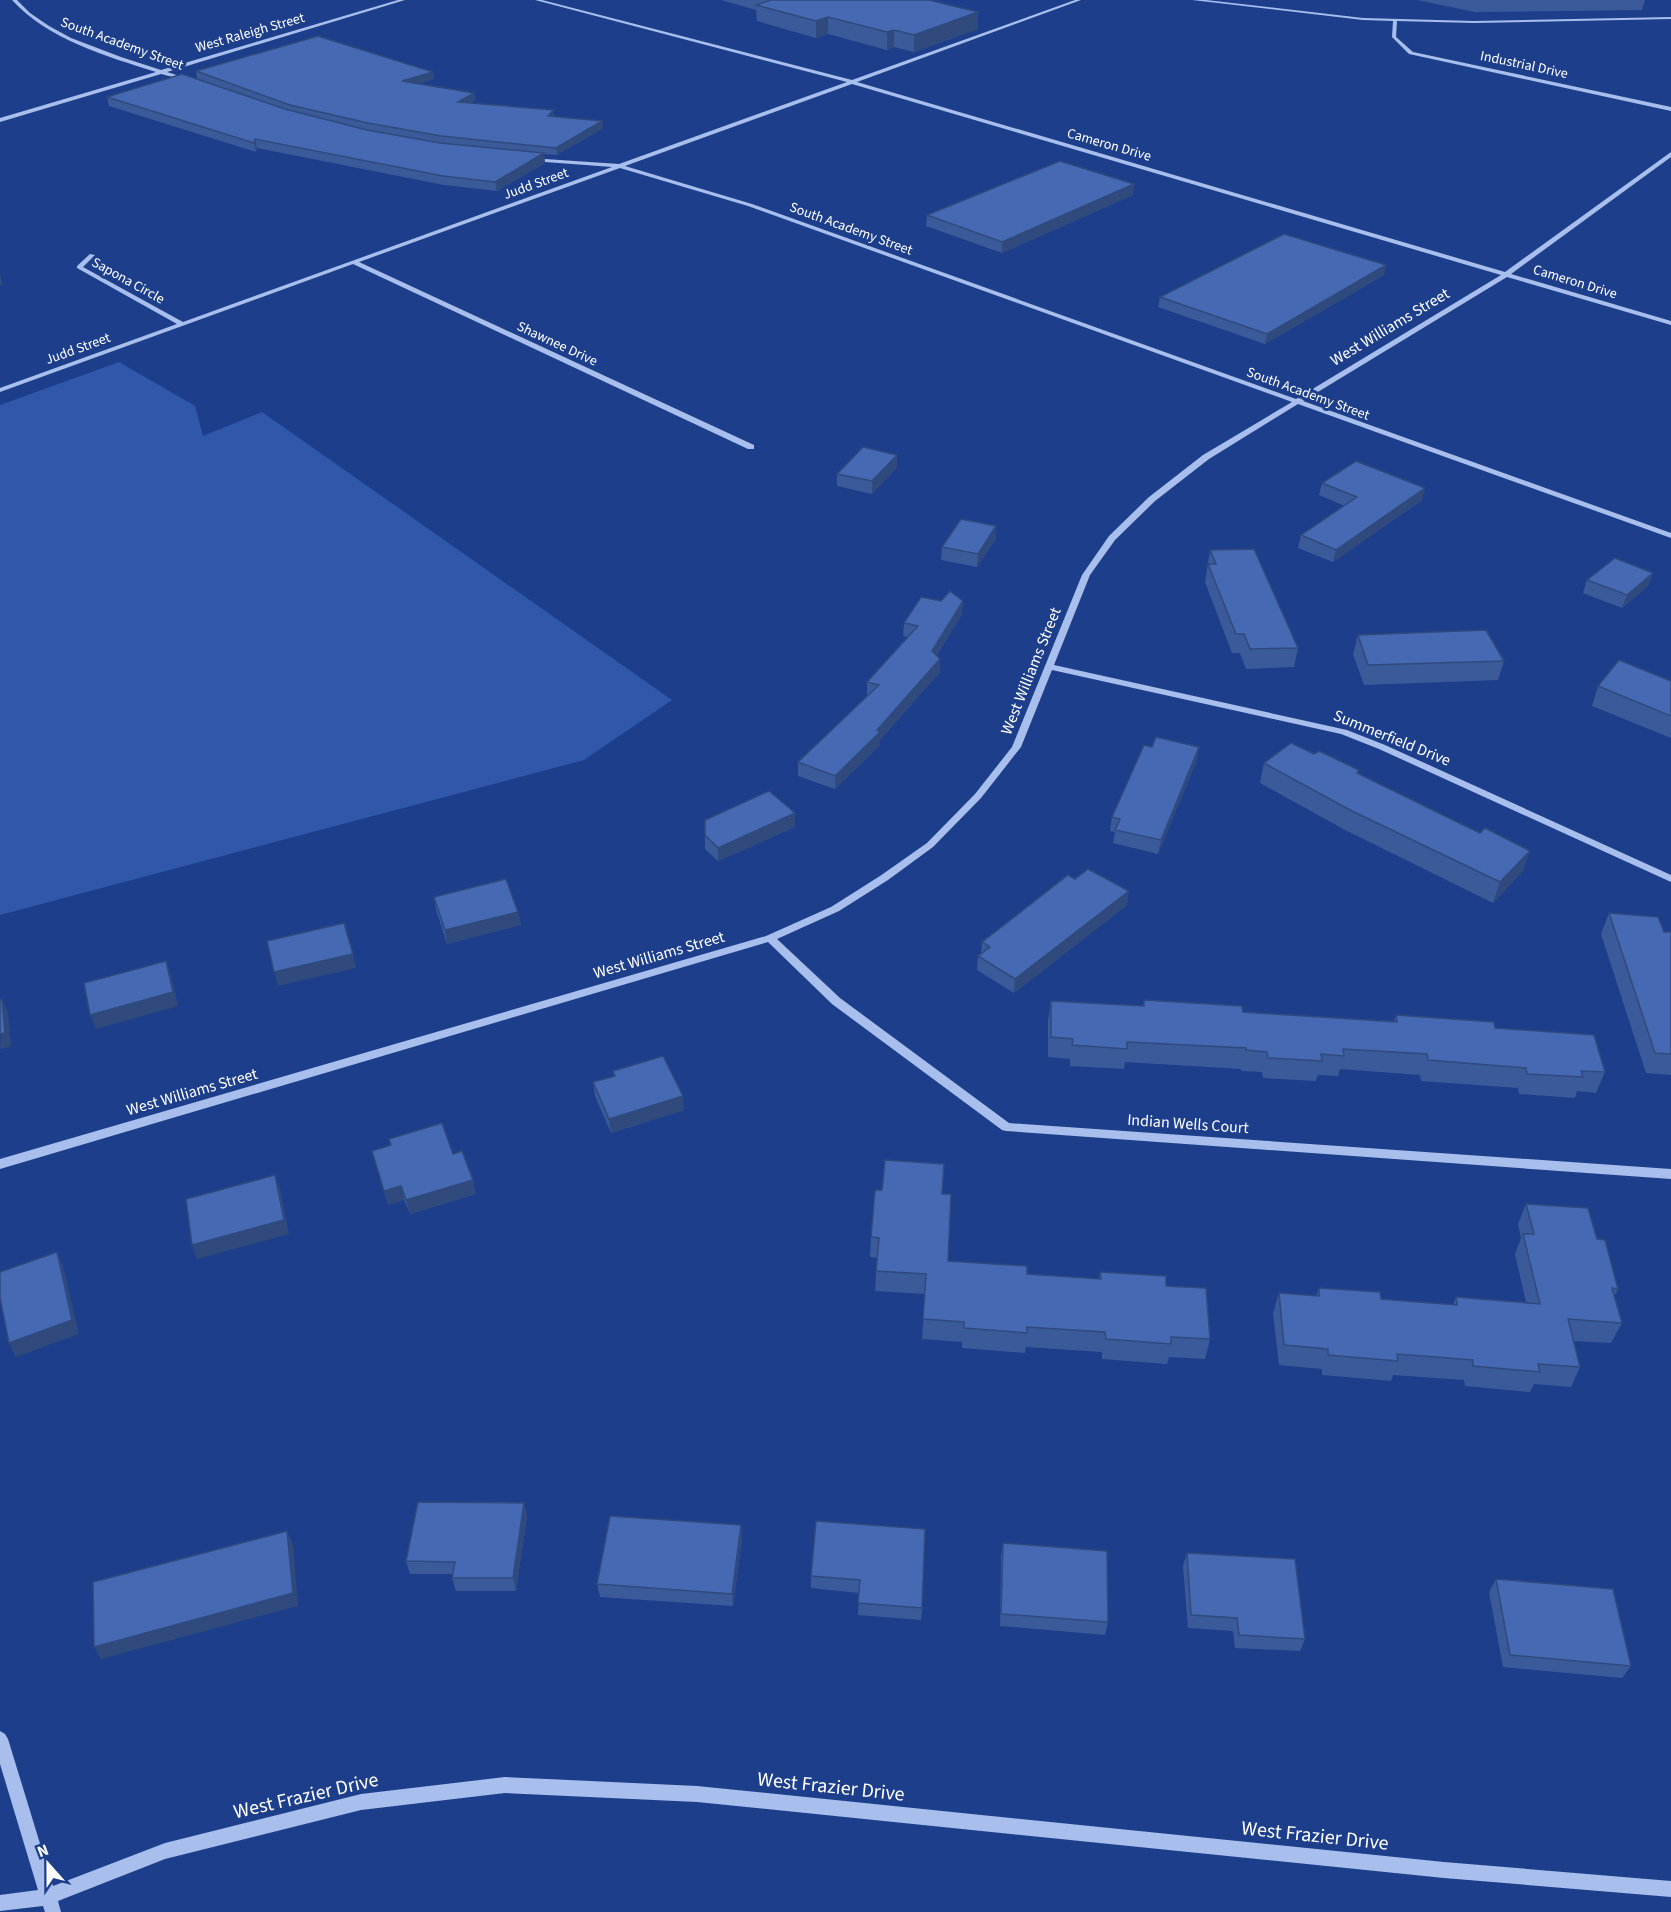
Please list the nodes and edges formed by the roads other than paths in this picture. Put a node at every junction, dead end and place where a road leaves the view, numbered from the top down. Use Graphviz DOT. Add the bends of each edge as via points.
graph roads {
  1 [pos="14,0"];
  2 [pos="403,0"];
  3 [pos="537,0"];
  4 [pos="1079,0"];
  5 [pos="1194,0"];
  6 [pos="1671,18"];
  7 [pos="1395,20"];
  8 [pos="161,71"];
  9 [pos="193,82"];
  10 [pos="852,82"];
  11 [pos="1671,109"];
  12 [pos="0,120"];
  13 [pos="1671,154"];
  14 [pos="521,158"];
  15 [pos="619,166"];
  16 [pos="92,255"];
  17 [pos="353,262"];
  18 [pos="1507,274"];
  19 [pos="1671,323"];
  20 [pos="182,324"];
  21 [pos="0,390"];
  22 [pos="1294,402"];
  23 [pos="751,447"];
  24 [pos="1671,536"];
  25 [pos="1050,667"];
  26 [pos="1671,879"];
  27 [pos="770,938"];
  28 [pos="0,1164"];
  29 [pos="1671,1174"];
  30 [pos="0,1739"];
  31 [pos="1671,1889"];
  32 [pos="0,1903"];
  33 [pos="50,1905"];
  1 -- 8 [label="street, South Academy Street" via="25,14 54,33"];
  2 -- 8 [label="street, West Raleigh Street"];
  3 -- 10 [label="street, Cameron Drive"];
  4 -- 10 [label="street, Judd Street"];
  5 -- 7 [label="street"];
  6 -- 7 [label="street"];
  7 -- 11 [label="street, Industrial Drive" via="1394,37 1411,53"];
  8 -- 9 [label="street, South Academy Street"];
  8 -- 12 [label="street, West Raleigh Street"];
  10 -- 15 [label="street, Judd Street"];
  10 -- 18 [label="street, Cameron Drive"];
  13 -- 18 [label="street, West Williams Street"];
  14 -- 15 [label="street, South Academy Street"];
  15 -- 17 [label="street, Judd Street"];
  15 -- 22 [label="street, South Academy Street" via="750,205"];
  16 -- 20 [label="street, Sapona Circle" via="79,267"];
  17 -- 20 [label="street, Judd Street"];
  17 -- 23 [label="street, Shawnee Drive"];
  18 -- 19 [label="street, Cameron Drive"];
  18 -- 22 [label="street, West Williams Street"];
  20 -- 21 [label="street, Judd Street"];
  22 -- 24 [label="street, South Academy Street"];
  22 -- 25 [label="street, West Williams Street" via="1206,457 1152,499 1112,538 1086,575"];
  25 -- 26 [label="street, Summerfield Drive" via="1344,732"];
  25 -- 27 [label="street, West Williams Street" via="1016,747 978,796 930,845 835,909"];
  27 -- 28 [label="street, West Williams Street"];
  27 -- 29 [label="street, Indian Wells Court" via="836,1001 1006,1127"];
  30 -- 33 [label="street"];
  31 -- 33 [label="street, West Frazier Drive" via="1444,1870 697,1794 505,1785 361,1802 165,1851"];
  32 -- 33 [label="street, West Frazier Drive"];
}
